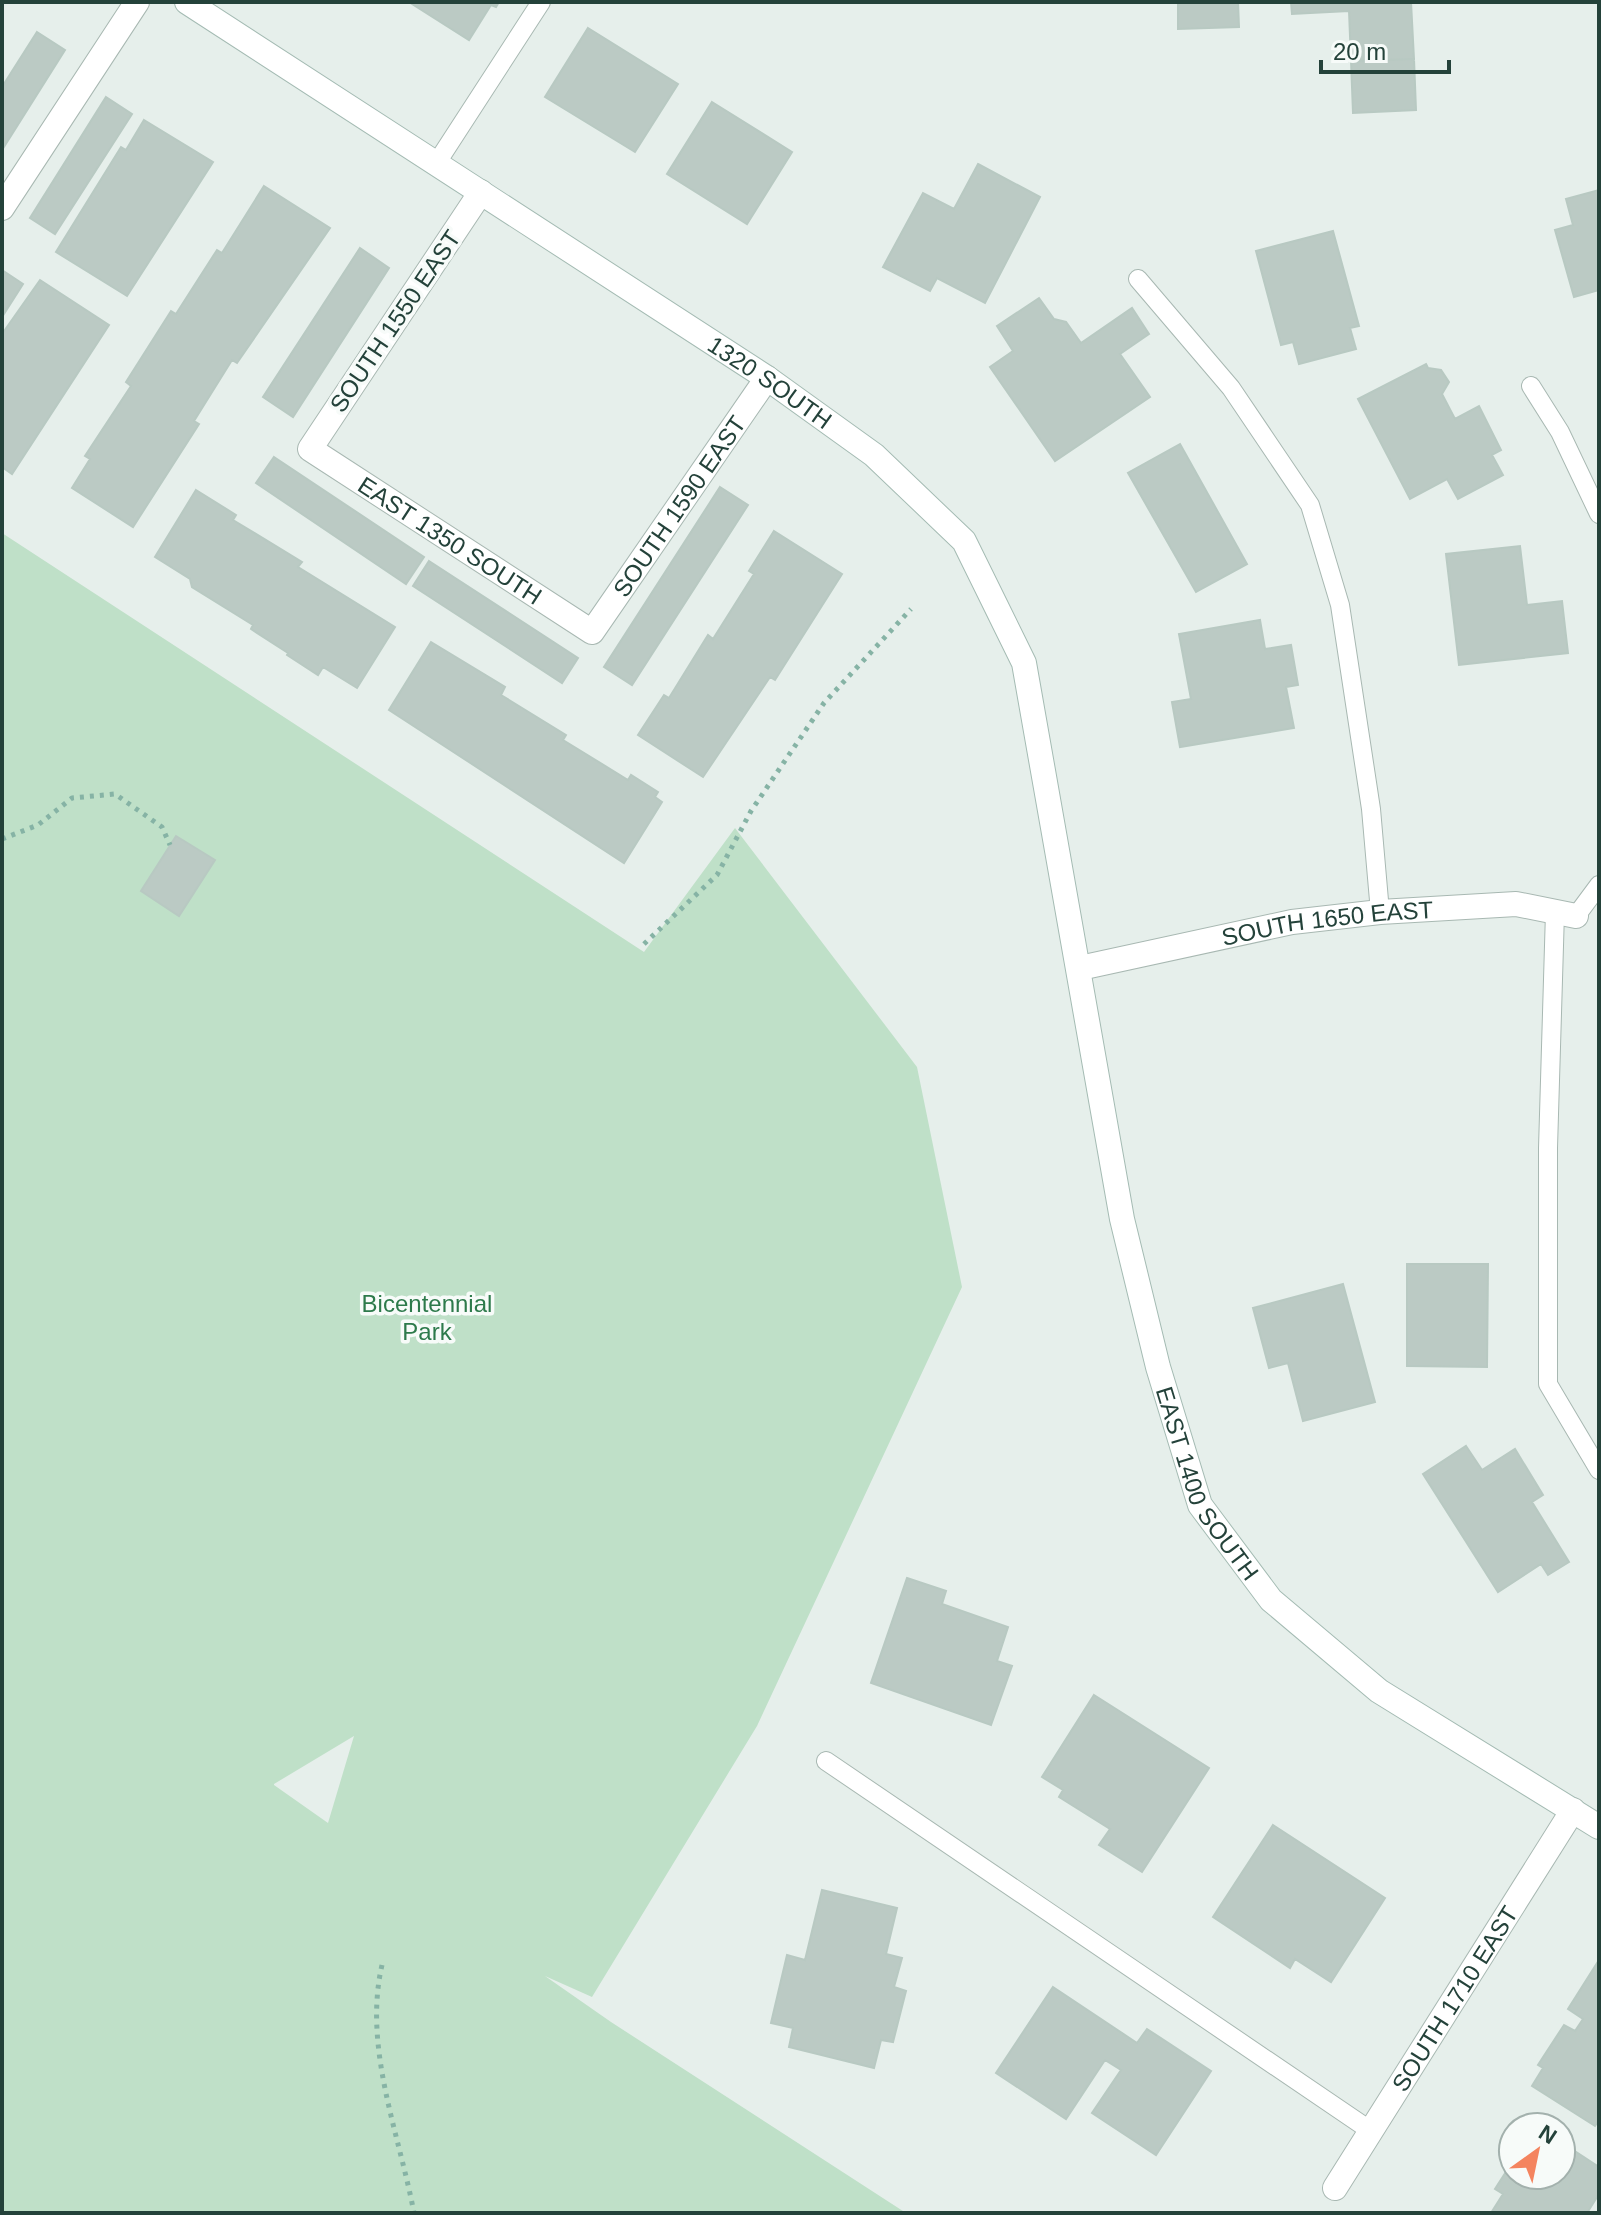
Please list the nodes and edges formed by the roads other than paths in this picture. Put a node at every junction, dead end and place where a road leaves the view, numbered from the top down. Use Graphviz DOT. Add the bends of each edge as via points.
graph roads {
  1 [pos="137,2"];
  2 [pos="541,2"];
  3 [pos="195,4"];
  4 [pos="436,164"];
  5 [pos="481,192"];
  6 [pos="2,208"];
  7 [pos="1138,279"];
  8 [pos="767,378"];
  9 [pos="1531,386"];
  10 [pos="310,449"];
  11 [pos="1599,514"];
  12 [pos="592,632"];
  13 [pos="1599,885"];
  14 [pos="1380,912"];
  15 [pos="1566,914"];
  16 [pos="1080,968"];
  17 [pos="1599,1470"];
  18 [pos="826,1761"];
  19 [pos="1573,1810"];
  20 [pos="1599,1827"];
  21 [pos="1371,2131"];
  22 [pos="1335,2188"];
  1 -- 6 [label="street"];
  2 -- 4 [label="lane"];
  3 -- 4 [label="street, 1320 SOUTH"];
  4 -- 5 [label="street, 1320 SOUTH"];
  5 -- 8 [label="street, 1320 SOUTH"];
  5 -- 10 [label="street, SOUTH 1550 EAST"];
  7 -- 14 [label="lane" via="1231,388 1310,505 1340,605 1371,809"];
  8 -- 12 [label="street, SOUTH 1590 EAST"];
  8 -- 16 [label="street, 1320 SOUTH" via="874,455 964,541 1024,663"];
  9 -- 11 [label="lane" via="1560,432"];
  10 -- 12 [label="street, EAST 1350 SOUTH"];
  13 -- 15 [label="lane"];
  14 -- 15 [label="street, SOUTH 1650 EAST" via="1516,904"];
  14 -- 16 [label="street, SOUTH 1650 EAST" via="1292,922"];
  15 -- 17 [label="lane" via="1548,1148 1548,1384"];
  16 -- 19 [label="street, EAST 1400 SOUTH" via="1122,1219 1158,1367 1200,1505 1271,1600 1379,1691"];
  18 -- 21 [label="lane"];
  19 -- 20 [label="street, EAST 1400 SOUTH"];
  19 -- 21 [label="street, SOUTH 1710 EAST"];
  21 -- 22 [label="street, SOUTH 1710 EAST"];
}
